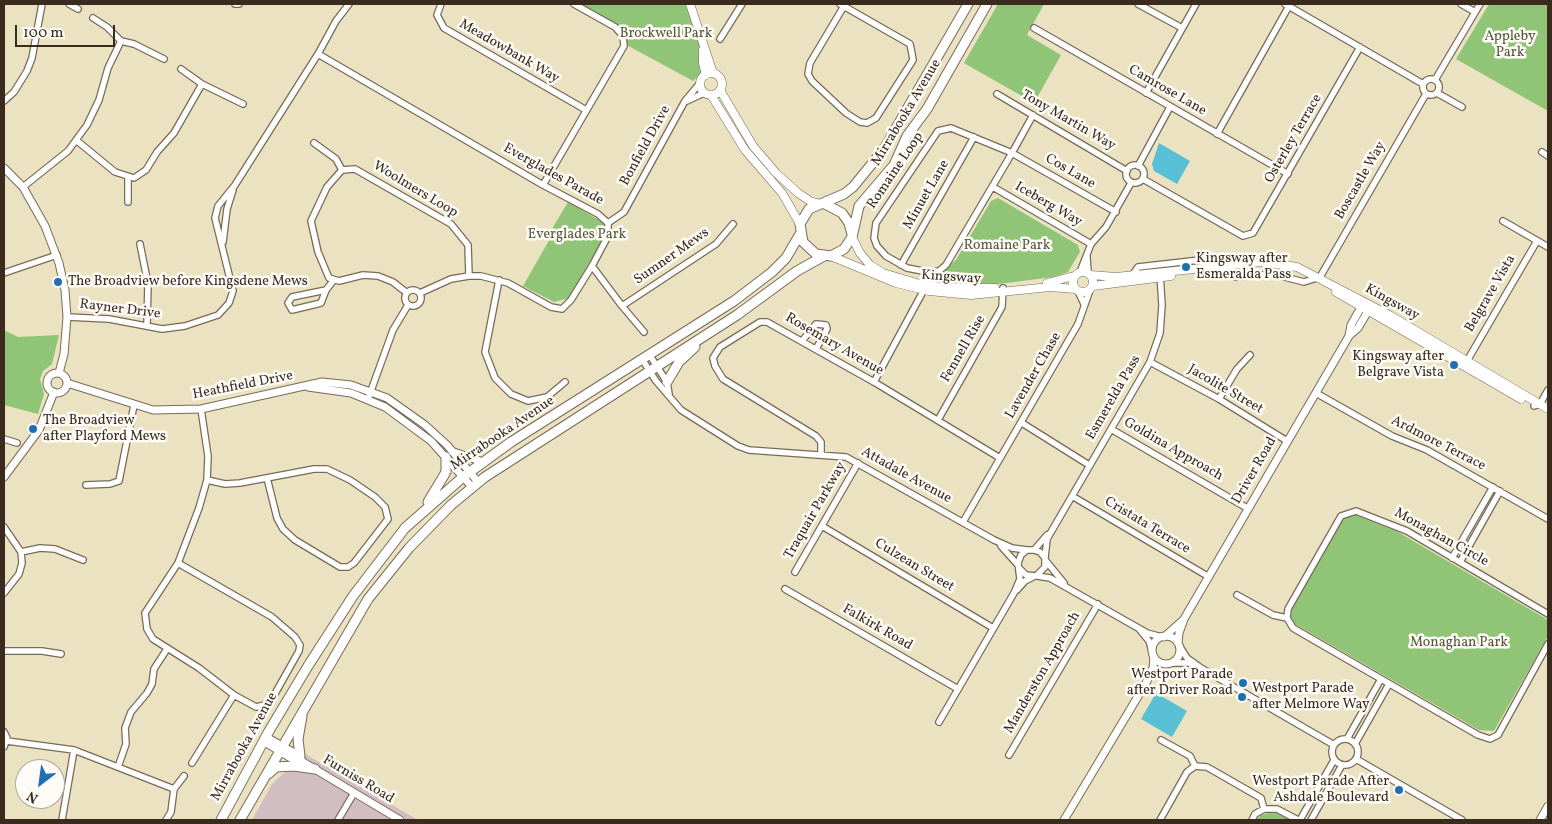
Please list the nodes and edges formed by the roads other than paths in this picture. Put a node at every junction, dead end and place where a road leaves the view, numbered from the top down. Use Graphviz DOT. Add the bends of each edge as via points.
graph roads {
  1 [pos="42,4"];
  2 [pos="69,4"];
  3 [pos="235,4"];
  4 [pos="239,4"];
  5 [pos="349,4"];
  6 [pos="440,4"];
  7 [pos="574,4"];
  8 [pos="690,4"];
  9 [pos="742,4"];
  10 [pos="968,4"];
  11 [pos="987,4"];
  12 [pos="1138,4"];
  13 [pos="1196,4"];
  14 [pos="1461,4"];
  15 [pos="1480,4"];
  16 [pos="842,5"];
  17 [pos="1287,5"];
  18 [pos="78,9"];
  19 [pos="1475,12"];
  20 [pos="93,18"];
  21 [pos="1034,28"];
  22 [pos="1182,28"];
  23 [pos="720,39"];
  24 [pos="121,41"];
  25 [pos="1360,48"];
  26 [pos="318,54"];
  27 [pos="164,59"];
  28 [pos="181,69"];
  29 [pos="709,74"];
  30 [pos="1435,80"];
  31 [pos="700,83"];
  32 [pos="202,84"];
  33 [pos="1423,84"];
  34 [pos="720,90"];
  35 [pos="1146,93"];
  36 [pos="1437,93"];
  37 [pos="707,94"];
  38 [pos="997,94"];
  39 [pos="1426,94"];
  40 [pos="4,101"];
  41 [pos="686,102"];
  42 [pos="243,104"];
  43 [pos="1170,107"];
  44 [pos="1462,107"];
  45 [pos="586,110"];
  46 [pos="1033,116"];
  47 [pos="1217,134"];
  48 [pos="974,138"];
  49 [pos="76,140"];
  50 [pos="314,143"];
  51 [pos="1012,152"];
  52 [pos="1542,152"];
  53 [pos="1548,156"];
  54 [pos="1138,166"];
  55 [pos="4,168"];
  56 [pos="342,170"];
  57 [pos="1126,171"];
  58 [pos="1288,174"];
  59 [pos="128,177"];
  60 [pos="1143,179"];
  61 [pos="1131,183"];
  62 [pos="235,185"];
  63 [pos="543,185"];
  64 [pos="993,187"];
  65 [pos="23,188"];
  66 [pos="128,202"];
  67 [pos="821,204"];
  68 [pos="1116,212"];
  69 [pos="1503,220"];
  70 [pos="608,223"];
  71 [pos="733,224"];
  72 [pos="800,224"];
  73 [pos="800,234"];
  74 [pos="852,235"];
  75 [pos="1537,240"];
  76 [pos="140,244"];
  77 [pos="1091,244"];
  78 [pos="1548,247"];
  79 [pos="223,251"];
  80 [pos="57,255"];
  81 [pos="827,256"];
  82 [pos="901,265"];
  83 [pos="592,266"];
  84 [pos="1210,267"];
  85 [pos="4,273"];
  86 [pos="1083,274"];
  87 [pos="1133,274"];
  88 [pos="1160,274"];
  89 [pos="468,276"];
  90 [pos="1318,278"];
  91 [pos="499,280"];
  92 [pos="334,281"];
  93 [pos="926,287"];
  94 [pos="1091,288"];
  95 [pos="326,290"];
  96 [pos="1003,290"];
  97 [pos="1076,290"];
  98 [pos="407,293"];
  99 [pos="420,293"];
  100 [pos="1084,304"];
  101 [pos="408,305"];
  102 [pos="622,306"];
  103 [pos="1366,306"];
  104 [pos="67,317"];
  105 [pos="147,325"];
  106 [pos="712,331"];
  107 [pos="644,332"];
  108 [pos="802,341"];
  109 [pos="816,349"];
  110 [pos="1250,355"];
  111 [pos="645,356"];
  112 [pos="1467,361"];
  113 [pos="1150,362"];
  114 [pos="653,369"];
  115 [pos="59,373"];
  116 [pos="565,382"];
  117 [pos="666,382"];
  118 [pos="874,382"];
  119 [pos="67,383"];
  120 [pos="308,387"];
  121 [pos="1548,390"];
  122 [pos="370,391"];
  123 [pos="54,392"];
  124 [pos="1316,393"];
  125 [pos="670,394"];
  126 [pos="368,399"];
  127 [pos="1220,400"];
  128 [pos="134,405"];
  129 [pos="1537,405"];
  130 [pos="201,409"];
  131 [pos="1548,409"];
  132 [pos="1548,415"];
  133 [pos="938,420"];
  134 [pos="1022,423"];
  135 [pos="1111,429"];
  136 [pos="4,439"];
  137 [pos="1287,440"];
  138 [pos="17,443"];
  139 [pos="449,454"];
  140 [pos="821,455"];
  141 [pos="1000,458"];
  142 [pos="483,462"];
  143 [pos="858,463"];
  144 [pos="1090,465"];
  145 [pos="466,474"];
  146 [pos="4,477"];
  147 [pos="267,478"];
  148 [pos="207,480"];
  149 [pos="86,485"];
  150 [pos="475,485"];
  151 [pos="1493,487"];
  152 [pos="1500,491"];
  153 [pos="1072,496"];
  154 [pos="1248,508"];
  155 [pos="419,515"];
  156 [pos="1548,519"];
  157 [pos="963,522"];
  158 [pos="822,526"];
  159 [pos="4,527"];
  160 [pos="1054,528"];
  161 [pos="994,540"];
  162 [pos="1030,550"];
  163 [pos="21,552"];
  164 [pos="1045,558"];
  165 [pos="1452,558"];
  166 [pos="83,560"];
  167 [pos="178,562"];
  168 [pos="1460,562"];
  169 [pos="1019,568"];
  170 [pos="795,572"];
  171 [pos="1036,576"];
  172 [pos="1209,577"];
  173 [pos="1067,586"];
  174 [pos="785,589"];
  175 [pos="4,592"];
  176 [pos="1014,593"];
  177 [pos="1238,595"];
  178 [pos="1098,604"];
  179 [pos="1548,614"];
  180 [pos="1287,618"];
  181 [pos="1184,619"];
  182 [pos="1135,625"];
  183 [pos="993,628"];
  184 [pos="1163,637"];
  185 [pos="1179,645"];
  186 [pos="1547,648"];
  187 [pos="167,649"];
  188 [pos="4,651"];
  189 [pos="62,654"];
  190 [pos="1153,654"];
  191 [pos="1542,655"];
  192 [pos="1548,659"];
  193 [pos="1171,663"];
  194 [pos="1201,668"];
  195 [pos="1381,679"];
  196 [pos="1146,682"];
  197 [pos="1389,684"];
  198 [pos="958,689"];
  199 [pos="234,695"];
  200 [pos="303,710"];
  201 [pos="939,722"];
  202 [pos="4,732"];
  203 [pos="265,739"];
  204 [pos="1161,740"];
  205 [pos="1347,740"];
  206 [pos="5,744"];
  207 [pos="1355,744"];
  208 [pos="1334,745"];
  209 [pos="281,749"];
  210 [pos="74,750"];
  211 [pos="1010,755"];
  212 [pos="301,759"];
  213 [pos="1356,759"];
  214 [pos="1334,760"];
  215 [pos="192,763"];
  216 [pos="1342,765"];
  217 [pos="118,766"];
  218 [pos="1195,766"];
  219 [pos="315,769"];
  220 [pos="184,776"];
  221 [pos="266,776"];
  222 [pos="174,789"];
  223 [pos="354,793"];
  224 [pos="1548,806"];
  225 [pos="1264,809"];
  226 [pos="62,820"];
  227 [pos="166,820"];
  228 [pos="221,820"];
  229 [pos="240,820"];
  230 [pos="338,820"];
  231 [pos="400,820"];
  232 [pos="1064,820"];
  233 [pos="1160,820"];
  234 [pos="1252,820"];
  235 [pos="1299,820"];
  236 [pos="1311,820"];
  237 [pos="1462,820"];
  238 [pos="1540,820"];
  1 -- 40 [label="street" via="32,58 14,92"];
  2 -- 18 [label="street"];
  3 -- 4 [label="street"];
  5 -- 26 [label="street, Rayner Drive"];
  6 -- 45 [label="street, Meadowbank Way" via="437,16 444,28"];
  7 -- 45 [label="street" via="614,27 623,36 624,46"];
  8 -- 29 [label="main road" via="704,44 703,63"];
  9 -- 23 [label="street"];
  10 -- 67 [label="main road, Mirrabooka Avenue" via="884,149 853,187"];
  11 -- 74 [label="main road, Mirrabooka Avenue" via="927,110 907,136 894,165 859,206"];
  12 -- 22 [label="street"];
  13 -- 22 [label="street"];
  14 -- 19 [label="street"];
  15 -- 19 [label="street"];
  16 -- 16 [label="street" via="810,64 808,74 846,113 868,123 876,118 913,60 910,44"];
  17 -- 25 [label="street"];
  17 -- 47 [label="street"];
  19 -- 30 [label="street"];
  20 -- 24 [label="street"];
  21 -- 35 [label="street, Camrose Lane"];
  22 -- 35 [label="street"];
  24 -- 27 [label="street"];
  24 -- 49 [label="street" via="108,68 99,100"];
  25 -- 33 [label="street"];
  25 -- 58 [label="street, Osterley Terrace"];
  26 -- 62 [label="street, Rayner Drive"];
  26 -- 63 [label="street, Everglades Parade"];
  28 -- 32 [label="street"];
  29 -- 31 [label="main road"];
  29 -- 34 [label="main road" via="721,80"];
  30 -- 33 [label="street" via="1429,79"];
  30 -- 36 [label="street" via="1439,87"];
  31 -- 37 [label="main road"];
  31 -- 41 [label="street, Bonfield Drive"];
  32 -- 42 [label="street"];
  32 -- 59 [label="street" via="174,133 146,170 134,178"];
  33 -- 39 [label="street"];
  34 -- 37 [label="main road"];
  34 -- 67 [label="main road" via="753,146 776,173 798,193"];
  35 -- 43 [label="street, Camrose Lane"];
  36 -- 39 [label="street"];
  36 -- 44 [label="street"];
  37 -- 41 [label="street, Bonfield Drive"];
  37 -- 72 [label="main road" via="745,150 782,193"];
  38 -- 46 [label="street, Tony Martin Way"];
  39 -- 90 [label="street, Boscastle Way"];
  41 -- 70 [label="street, Bonfield Drive" via="624,212"];
  43 -- 47 [label="street, Camrose Lane"];
  43 -- 54 [label="street"];
  45 -- 63 [label="street"];
  46 -- 51 [label="street, Romaine Loop"];
  46 -- 57 [label="street, Tony Martin Way"];
  47 -- 58 [label="street, Camrose Lane"];
  48 -- 51 [label="street, Romaine Loop"];
  48 -- 82 [label="street, Minuet Lane"];
  48 -- 82 [label="street, Romaine Loop" via="951,128 938,131 876,223 874,238 877,246"];
  49 -- 59 [label="street" via="115,172"];
  49 -- 65 [label="street" via="68,151"];
  50 -- 56 [label="street" via="336,159"];
  51 -- 64 [label="street, Romaine Loop"];
  51 -- 68 [label="street, Cos Lane"];
  52 -- 53 [label="street"];
  54 -- 57 [label="street"];
  54 -- 60 [label="street" via="1144,173"];
  55 -- 65 [label="street"];
  56 -- 89 [label="street, Woolmers Loop" via="355,169 452,224 468,245"];
  56 -- 92 [label="street" via="327,188 312,221 318,252 329,278"];
  57 -- 61 [label="street" via="1126,178"];
  58 -- 60 [label="street, Osterley Terrace" via="1253,234 1243,236"];
  59 -- 66 [label="street"];
  60 -- 61 [label="street"];
  61 -- 68 [label="street"];
  62 -- 79 [label="street, Rayner Drive" via="227,209"];
  62 -- 79 [label="street, Rayner Drive" via="218,206 215,218"];
  63 -- 70 [label="street, Everglades Parade" via="598,214"];
  64 -- 77 [label="street, Iceberg Way"];
  64 -- 82 [label="street, Romaine Loop" via="946,265 928,272"];
  65 -- 80 [label="street"];
  67 -- 72 [label="main road" via="809,209"];
  67 -- 74 [label="main road" via="842,213 849,222"];
  68 -- 77 [label="street"];
  69 -- 75 [label="street"];
  70 -- 83 [label="street, Everglades Parade" via="608,236"];
  71 -- 102 [label="street, Sumner Mews" via="716,244"];
  72 -- 73 [label="main road"];
  73 -- 81 [label="main road" via="808,249"];
  73 -- 111 [label="main road, Mirrabooka Avenue" via="786,258 772,272 734,301"];
  74 -- 81 [label="main road" via="844,249"];
  74 -- 93 [label="main road, Kingsway" via="860,253 876,269"];
  75 -- 78 [label="street"];
  75 -- 112 [label="street, Belgrave Vista"];
  76 -- 105 [label="street" via="148,284"];
  77 -- 86 [label="street"];
  79 -- 105 [label="street, Rayner Drive" via="232,291 229,303 218,315 185,326 162,329"];
  80 -- 85 [label="street"];
  80 -- 104 [label="street"];
  81 -- 93 [label="main road, Kingsway" via="875,276"];
  81 -- 106 [label="main road, Mirrabooka Avenue" via="797,270"];
  83 -- 91 [label="street, Everglades Parade" via="562,309 551,307"];
  83 -- 102 [label="street"];
  84 -- 87 [label="street, Kingsway" via="1200,260 1138,267"];
  84 -- 88 [label="main road, Kingsway"];
  84 -- 90 [label="main road, Kingsway" via="1271,262 1297,267"];
  86 -- 87 [label="main road, Kingsway" via="1116,277"];
  86 -- 94 [label="main road"];
  86 -- 96 [label="main road, Kingsway" via="1051,283"];
  86 -- 97 [label="main road" via="1072,283"];
  87 -- 88 [label="main road, Kingsway"];
  88 -- 90 [label="main road, Kingsway" via="1260,266 1280,267"];
  88 -- 94 [label="main road, Kingsway"];
  88 -- 113 [label="street, Esmerelda Pass" via="1160,333"];
  89 -- 91 [label="street, Everglades Parade"];
  89 -- 99 [label="street, Everglades Parade" via="443,281"];
  90 -- 103 [label="main road, Kingsway"];
  91 -- 116 [label="street" via="485,352 495,378 511,394 528,401 547,397"];
  92 -- 95 [label="street"];
  92 -- 98 [label="street" via="372,275 390,280"];
  93 -- 96 [label="main road, Kingsway"];
  93 -- 118 [label="street"];
  94 -- 97 [label="main road, Kingsway" via="1084,292"];
  94 -- 100 [label="street, Lavender Chase"];
  95 -- 95 [label="street" via="292,297 288,303 292,310 321,303"];
  96 -- 97 [label="main road, Kingsway" via="1054,287"];
  96 -- 133 [label="street, Fennell Rise" via="1002,307"];
  97 -- 100 [label="street"];
  98 -- 99 [label="street" via="412,290"];
  98 -- 101 [label="street" via="405,300"];
  99 -- 101 [label="street" via="418,305"];
  100 -- 134 [label="street, Lavender Chase" via="1084,314"];
  101 -- 122 [label="street" via="393,330"];
  102 -- 107 [label="street"];
  103 -- 112 [label="main road, Kingsway"];
  103 -- 124 [label="street, Driver Road" via="1358,328 1348,336"];
  103 -- 129 [label="main road, Kingsway"];
  104 -- 105 [label="street, Rayner Drive"];
  104 -- 115 [label="street"];
  106 -- 114 [label="main road, Mirrabooka Avenue"];
  106 -- 117 [label="main road" via="679,362"];
  108 -- 109 [label="street, Rosemary Avenue"];
  108 -- 109 [label="street" via="816,324 826,325"];
  108 -- 140 [label="street, Rosemary Avenue" via="768,322 760,322 720,347 713,358 727,382 816,436 821,442"];
  109 -- 118 [label="street, Rosemary Avenue"];
  110 -- 127 [label="street"];
  111 -- 114 [label="street, Attadale Avenue"];
  111 -- 142 [label="main road, Mirrabooka Avenue"];
  112 -- 129 [label="main road, Kingsway"];
  113 -- 127 [label="street, Jacolite Street"];
  113 -- 135 [label="street, Esmerelda Pass"];
  114 -- 117 [label="street, Attadale Avenue"];
  114 -- 125 [label="street, Attadale Avenue"];
  114 -- 150 [label="main road, Mirrabooka Avenue"];
  115 -- 119 [label="street"];
  115 -- 123 [label="street" via="51,375 47,381"];
  117 -- 125 [label="street, Attadale Avenue"];
  118 -- 133 [label="street, Rosemary Avenue"];
  119 -- 123 [label="street" via="62,391"];
  119 -- 128 [label="street, Heathfield Drive"];
  120 -- 122 [label="street, Heathfield Drive" via="330,382"];
  120 -- 126 [label="street, Heathfield Drive"];
  120 -- 130 [label="street, Heathfield Drive"];
  121 -- 129 [label="street"];
  122 -- 126 [label="street"];
  122 -- 139 [label="street, Heathfield Drive" via="419,420"];
  123 -- 146 [label="street" via="39,430"];
  124 -- 137 [label="street, Driver Road"];
  124 -- 151 [label="street, Ardmore Terrace"];
  125 -- 140 [label="street, Attadale Avenue" via="681,410 738,446 749,450"];
  126 -- 139 [label="street, Heathfield Drive" via="398,415"];
  127 -- 137 [label="street, Jacolite Street"];
  128 -- 130 [label="street, Heathfield Drive" via="153,410"];
  128 -- 149 [label="street" via="119,481"];
  129 -- 131 [label="main road, Kingsway"];
  129 -- 132 [label="main road, Kingsway"];
  130 -- 148 [label="street" via="208,456"];
  133 -- 141 [label="street, Rosemary Avenue"];
  134 -- 141 [label="street, Lavender Chase"];
  134 -- 144 [label="street"];
  135 -- 144 [label="street, Esmerelda Pass"];
  135 -- 154 [label="street, Goldina Approach"];
  136 -- 138 [label="street"];
  137 -- 154 [label="street, Driver Road"];
  139 -- 142 [label="street"];
  139 -- 145 [label="street, Heathfield Drive"];
  139 -- 155 [label="main road" via="446,472"];
  140 -- 143 [label="street, Attadale Avenue" via="846,457"];
  141 -- 157 [label="street, Lavender Chase"];
  142 -- 145 [label="main road, Mirrabooka Avenue"];
  143 -- 157 [label="street, Attadale Avenue"];
  143 -- 158 [label="street, Traquair Parkway"];
  144 -- 153 [label="street, Esmerelda Pass"];
  145 -- 150 [label="street, Heathfield Drive"];
  145 -- 155 [label="main road, Mirrabooka Avenue"];
  147 -- 147 [label="street" via="314,469 338,473 385,506 388,519 354,563 340,567 283,529"];
  147 -- 148 [label="street" via="225,484"];
  148 -- 167 [label="street"];
  150 -- 200 [label="main road, Mirrabooka Avenue" via="409,548 384,577"];
  151 -- 152 [label="street, Ardmore Terrace"];
  151 -- 165 [label="street"];
  152 -- 156 [label="street, Ardmore Terrace"];
  152 -- 168 [label="street"];
  153 -- 160 [label="street, Esmerelda Pass"];
  153 -- 172 [label="street, Cristata Terrace"];
  154 -- 172 [label="street, Driver Road"];
  155 -- 203 [label="main road, Mirrabooka Avenue" via="353,596"];
  157 -- 161 [label="street, Attadale Avenue"];
  158 -- 170 [label="street, Traquair Parkway"];
  158 -- 183 [label="street, Culzean Street"];
  159 -- 163 [label="street"];
  160 -- 162 [label="street, Esmerelda Pass"];
  160 -- 164 [label="street, Esmerelda Pass" via="1047,539"];
  161 -- 162 [label="street, Attadale Avenue" via="1012,548"];
  161 -- 169 [label="street, Attadale Avenue"];
  162 -- 164 [label="street" via="1040,552"];
  162 -- 169 [label="street" via="1019,559"];
  163 -- 166 [label="street" via="55,549"];
  163 -- 175 [label="street" via="19,574"];
  164 -- 171 [label="street" via="1045,567"];
  164 -- 173 [label="street"];
  165 -- 168 [label="street, Monaghan Circle"];
  165 -- 180 [label="street, Monaghan Circle" via="1385,522 1356,511 1348,512 1341,516 1288,609"];
  167 -- 187 [label="street" via="145,613 147,629 153,639"];
  167 -- 199 [label="street" via="272,617 300,645 272,699 265,705 256,706"];
  168 -- 179 [label="street, Monaghan Circle"];
  169 -- 171 [label="street" via="1026,575"];
  169 -- 176 [label="street" via="1020,579"];
  171 -- 173 [label="street"];
  171 -- 176 [label="street" via="1025,581"];
  172 -- 181 [label="street, Driver Road"];
  173 -- 178 [label="street"];
  174 -- 198 [label="street, Falkirk Road"];
  176 -- 183 [label="street"];
  177 -- 180 [label="street" via="1273,615"];
  178 -- 182 [label="street"];
  178 -- 211 [label="street, Manderston Approach"];
  180 -- 195 [label="street" via="1293,628"];
  181 -- 184 [label="street, Driver Road"];
  181 -- 185 [label="street, Driver Road"];
  182 -- 184 [label="street" via="1147,633"];
  182 -- 190 [label="street" via="1149,641"];
  183 -- 198 [label="street"];
  184 -- 185 [label="street" via="1171,637"];
  184 -- 190 [label="street" via="1155,642"];
  185 -- 193 [label="street" via="1179,656"];
  185 -- 194 [label="street" via="1187,658"];
  186 -- 191 [label="street"];
  187 -- 199 [label="street"];
  187 -- 217 [label="street" via="154,669 147,693 131,712 125,728 126,744"];
  188 -- 189 [label="street"];
  190 -- 193 [label="street" via="1160,662"];
  190 -- 196 [label="street" via="1153,668"];
  191 -- 192 [label="street"];
  191 -- 197 [label="street" via="1498,735 1490,739"];
  193 -- 194 [label="street" via="1189,663"];
  193 -- 196 [label="street" via="1157,670"];
  194 -- 208 [label="street"];
  195 -- 197 [label="street"];
  195 -- 205 [label="street"];
  196 -- 232 [label="street"];
  197 -- 207 [label="street"];
  198 -- 201 [label="street"];
  199 -- 215 [label="street"];
  200 -- 209 [label="main road, Mirrabooka Avenue"];
  200 -- 212 [label="main road" via="298,739"];
  202 -- 206 [label="street"];
  203 -- 209 [label="street, Furniss Road"];
  203 -- 228 [label="main road, Mirrabooka Avenue"];
  204 -- 218 [label="street" via="1190,756"];
  205 -- 207 [label="street"];
  205 -- 208 [label="street"];
  206 -- 210 [label="street"];
  207 -- 213 [label="street"];
  208 -- 214 [label="street"];
  209 -- 212 [label="street, Furniss Road"];
  209 -- 221 [label="main road, Mirrabooka Avenue"];
  210 -- 217 [label="street"];
  210 -- 226 [label="street"];
  212 -- 219 [label="street, Furniss Road"];
  213 -- 216 [label="street"];
  213 -- 237 [label="street"];
  214 -- 216 [label="street"];
  214 -- 235 [label="street"];
  216 -- 236 [label="street"];
  217 -- 222 [label="street"];
  218 -- 225 [label="street" via="1207,767 1261,798"];
  218 -- 233 [label="street" via="1187,772"];
  219 -- 221 [label="main road" via="276,767"];
  219 -- 223 [label="street, Furniss Road"];
  220 -- 222 [label="street"];
  221 -- 229 [label="main road, Mirrabooka Avenue"];
  222 -- 227 [label="street" via="171,812"];
  223 -- 230 [label="street"];
  223 -- 231 [label="street, Furniss Road"];
  224 -- 238 [label="street"];
  225 -- 234 [label="street"];
  225 -- 235 [label="street" via="1277,809"];
}
